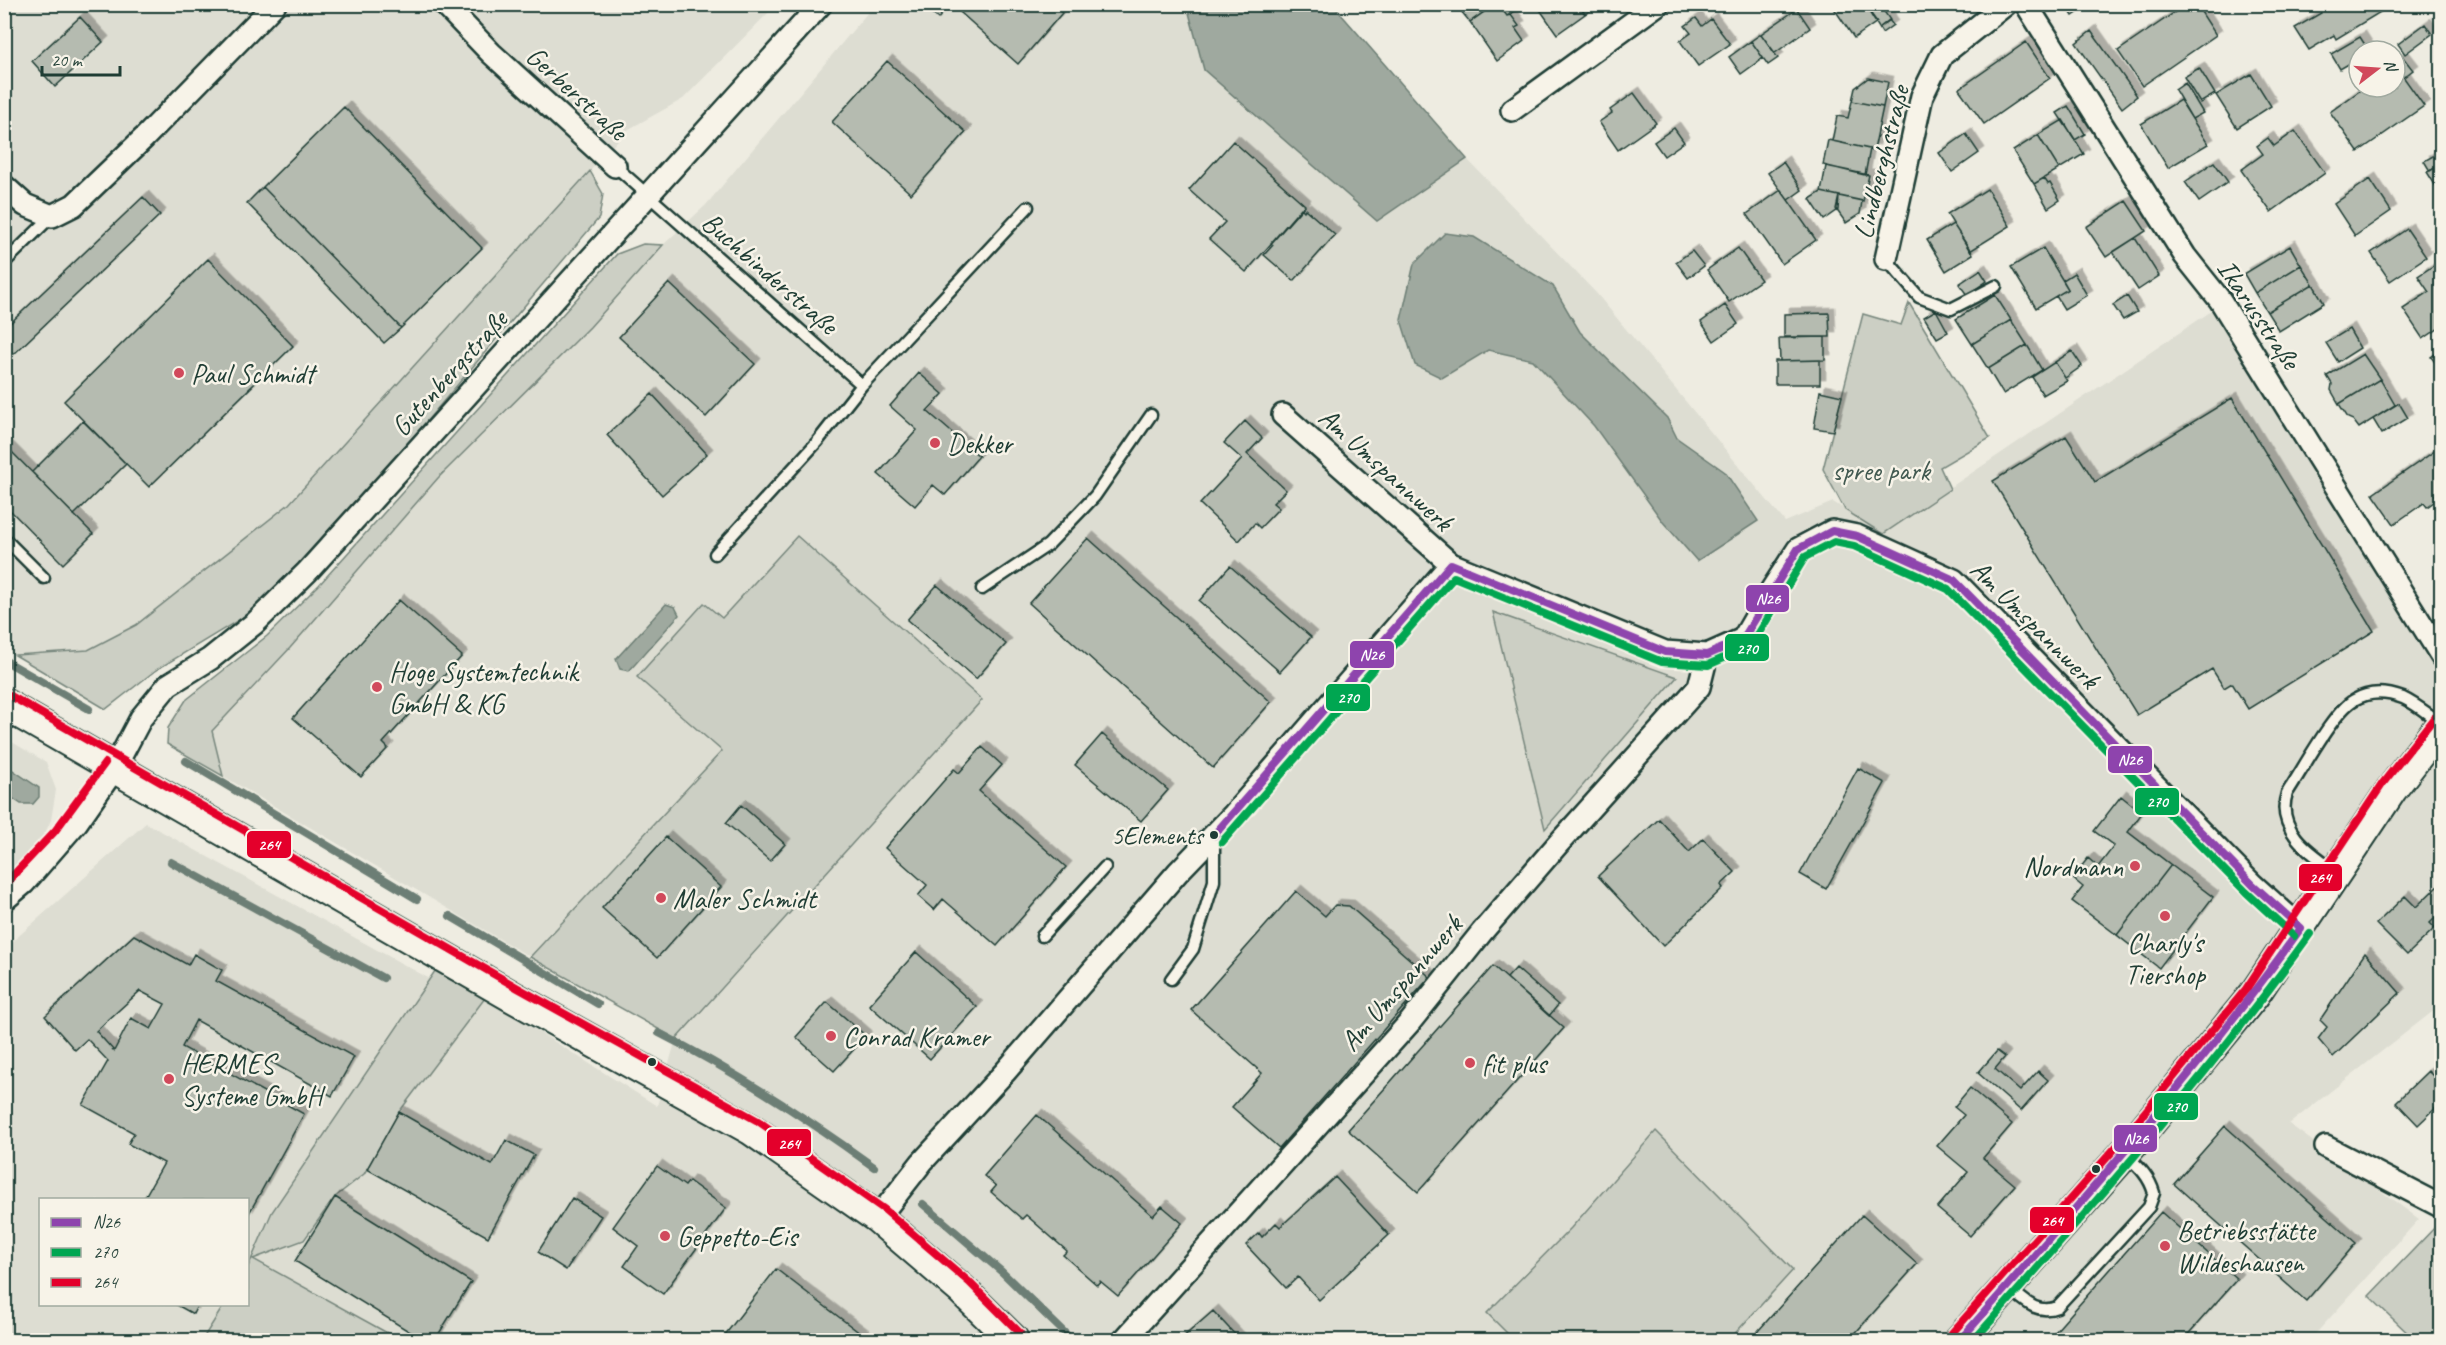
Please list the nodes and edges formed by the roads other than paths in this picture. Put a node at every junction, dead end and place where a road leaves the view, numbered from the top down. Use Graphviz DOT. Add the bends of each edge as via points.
graph roads {
  1 [pos="274,4"];
  2 [pos="444,4"];
  3 [pos="821,4"];
  4 [pos="1658,4"];
  5 [pos="2006,4"];
  6 [pos="2026,4"];
  7 [pos="1512,110"];
  8 [pos="615,166"];
  9 [pos="4,186"];
  10 [pos="647,196"];
  11 [pos="1029,207"];
  12 [pos="52,216"];
  13 [pos="1886,259"];
  14 [pos="4,263"];
  15 [pos="1996,286"];
  16 [pos="861,385"];
  17 [pos="1152,415"];
  18 [pos="1284,415"];
  19 [pos="4,538"];
  20 [pos="715,555"];
  21 [pos="1451,564"];
  22 [pos="44,578"];
  23 [pos="982,589"];
  24 [pos="1707,655"];
  25 [pos="2442,657"];
  26 [pos="4,704"];
  27 [pos="2442,724"];
  28 [pos="114,769"];
  29 [pos="1214,835"];
  30 [pos="1105,867"];
  31 [pos="2338,872"];
  32 [pos="4,900"];
  33 [pos="2301,928"];
  34 [pos="1042,936"];
  35 [pos="1171,979"];
  36 [pos="2326,1147"];
  37 [pos="2124,1154"];
  38 [pos="2442,1207"];
  39 [pos="878,1218"];
  40 [pos="2007,1287"];
  41 [pos="1013,1341"];
  42 [pos="1124,1341"];
  43 [pos="1960,1341"];
  1 -- 12 [label="street" via="74,206"];
  2 -- 8 [label="street, Gerberstraße" via="491,53"];
  3 -- 10 [label="street, Gutenbergstraße"];
  4 -- 7 [label="street"];
  5 -- 13 [label="street, Lindberghstraße" via="1942,55 1922,96"];
  6 -- 25 [label="street, Ikarusstraße" via="2185,256 2220,300"];
  8 -- 10 [label="lane, Gerberstraße"];
  9 -- 12 [label="street" via="25,205"];
  10 -- 16 [label="lane, Buchbinderstraße"];
  10 -- 28 [label="street, Gutenbergstraße" via="307,572 255,623 210,659 168,685 141,718"];
  11 -- 16 [label="lane"];
  12 -- 14 [label="lane"];
  13 -- 15 [label="lane" via="1919,297 1951,309"];
  16 -- 20 [label="lane" via="817,442"];
  17 -- 23 [label="lane" via="1095,496 1048,545"];
  18 -- 21 [label="street, Am Umspannwerk"];
  19 -- 22 [label="lane"];
  21 -- 24 [label="street, Am Umspannwerk" via="1665,652"];
  21 -- 29 [label="street, Am Umspannwerk"];
  24 -- 33 [label="street, Am Umspannwerk" via="1743,639 1798,549 1832,531 1857,536 1954,580 2253,885"];
  24 -- 42 [label="street, Am Umspannwerk" via="1699,687 1482,932 1410,1022"];
  26 -- 28 [label="main road"];
  27 -- 31 [label="main road" via="2392,789"];
  27 -- 31 [label="lane" via="2404,699 2386,693 2353,701 2337,717 2283,805 2293,835 2306,850"];
  28 -- 32 [label="street, Gutenbergstraße" via="77,822"];
  28 -- 39 [label="main road" via="752,1130"];
  29 -- 35 [label="lane" via="1214,881 1193,949"];
  29 -- 39 [label="street, Am Umspannwerk" via="922,1162"];
  30 -- 34 [label="lane"];
  31 -- 33 [label="main road"];
  33 -- 37 [label="main road" via="2254,995"];
  36 -- 38 [label="street"];
  37 -- 40 [label="main road"];
  37 -- 40 [label="lane" via="2146,1173 2151,1183 2154,1193 2149,1207 2057,1307 2036,1309"];
  39 -- 41 [label="main road" via="962,1290"];
  40 -- 43 [label="main road"];
}
